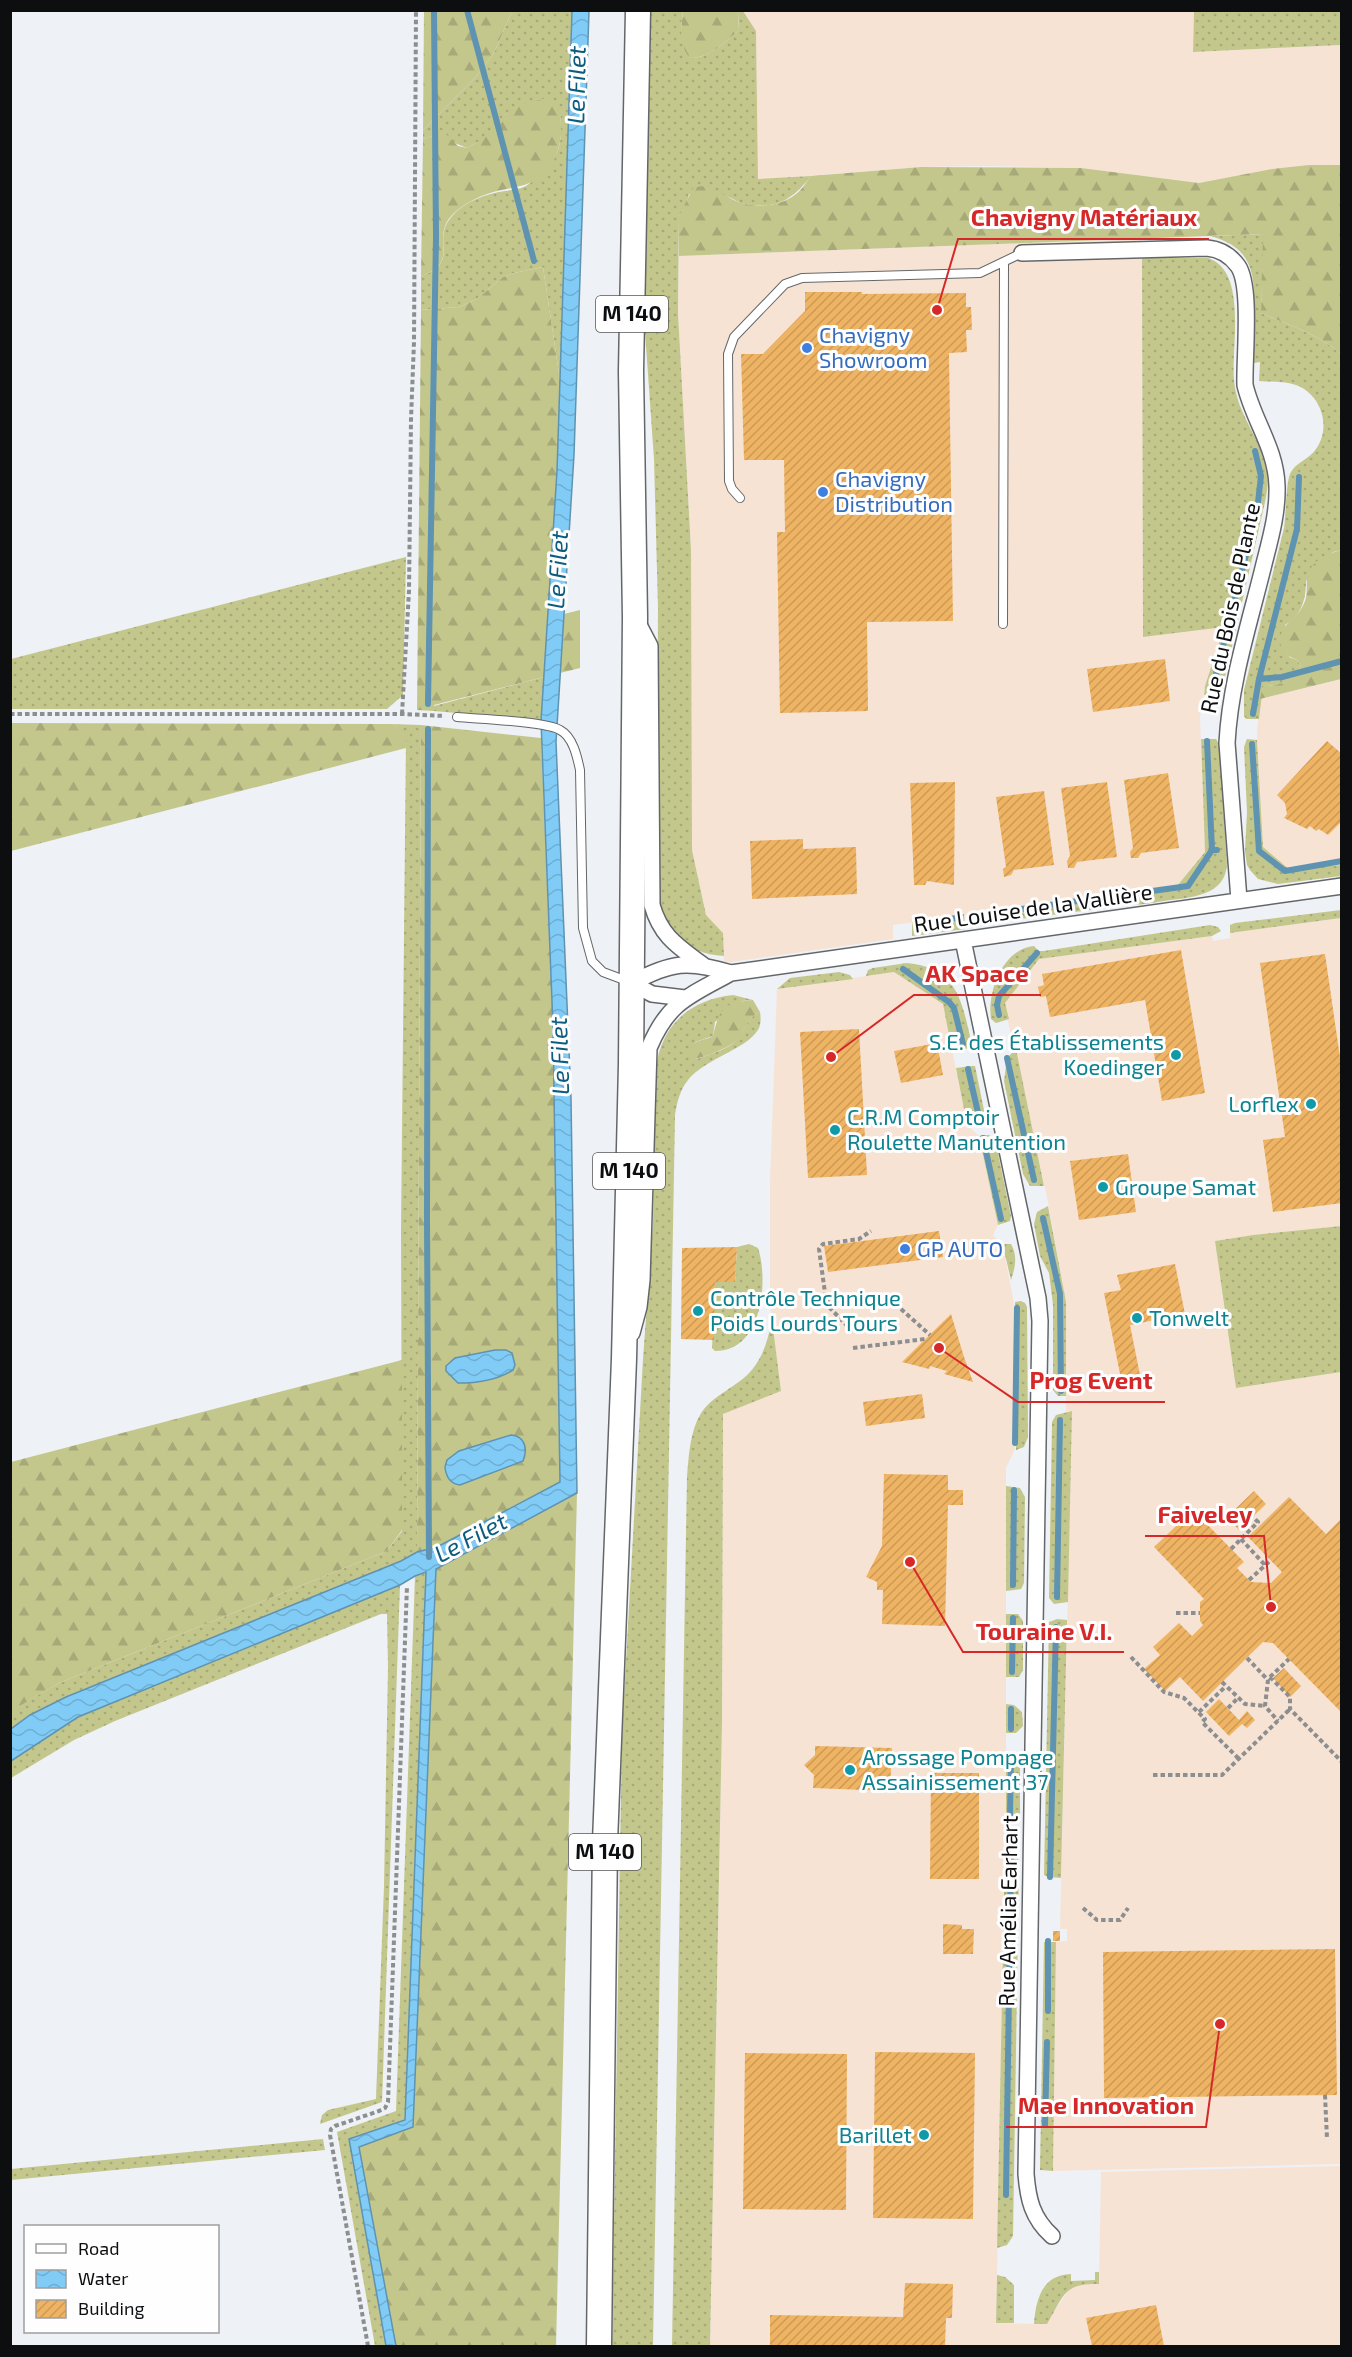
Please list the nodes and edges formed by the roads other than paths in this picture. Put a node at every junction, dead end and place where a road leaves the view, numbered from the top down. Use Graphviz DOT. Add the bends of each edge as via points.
graph roads {
  1 [pos="638,10"];
  2 [pos="1022,253"];
  3 [pos="1004,262"];
  4 [pos="740,498"];
  5 [pos="635,616"];
  6 [pos="1003,624"];
  7 [pos="457,717"];
  8 [pos="1341,886"];
  9 [pos="1239,900"];
  10 [pos="963,940"];
  11 [pos="704,965"];
  12 [pos="731,973"];
  13 [pos="632,983"];
  14 [pos="685,998"];
  15 [pos="624,1359"];
  16 [pos="1052,2236"];
  17 [pos="599,2346"];
  1 -- 5 [label="main road, M 140" via="631,371"];
  2 -- 3 [label="lane"];
  2 -- 9 [label="street, Rue du Bois de Plante" via="1207,248 1232,258 1243,277 1245,385 1271,451 1277,485 1274,522 1228,728"];
  3 -- 4 [label="lane" via="980,273 802,278 785,284 734,337 728,354 729,481"];
  3 -- 6 [label="lane"];
  5 -- 11 [label="street, Rue Louise de la Vallière" via="650,646 652,906 666,935"];
  5 -- 13 [label="main road, M 140"];
  7 -- 13 [label="lane" via="546,726 561,730 575,748 580,770 583,928 592,961 603,972"];
  8 -- 9 [label="street, Rue Louise de la Vallière"];
  9 -- 10 [label="street, Rue Louise de la Vallière"];
  10 -- 12 [label="street, Rue Louise de la Vallière"];
  10 -- 16 [label="street, Rue Amélia Earhart" via="1038,1298 1026,2174 1033,2212"];
  11 -- 12 [label="street, Rue Louise de la Vallière"];
  11 -- 13 [label="street, Rue Louise de la Vallière" via="658,969"];
  12 -- 14 [label="street, Rue Louise de la Vallière"];
  13 -- 14 [label="street" via="652,994"];
  13 -- 15 [label="main road, M 140"];
  14 -- 15 [label="street, Rue Louise de la Vallière" via="663,1019 649,1048 642,1280 639,1307"];
  15 -- 17 [label="main road, M 140" via="605,1842"];
}
